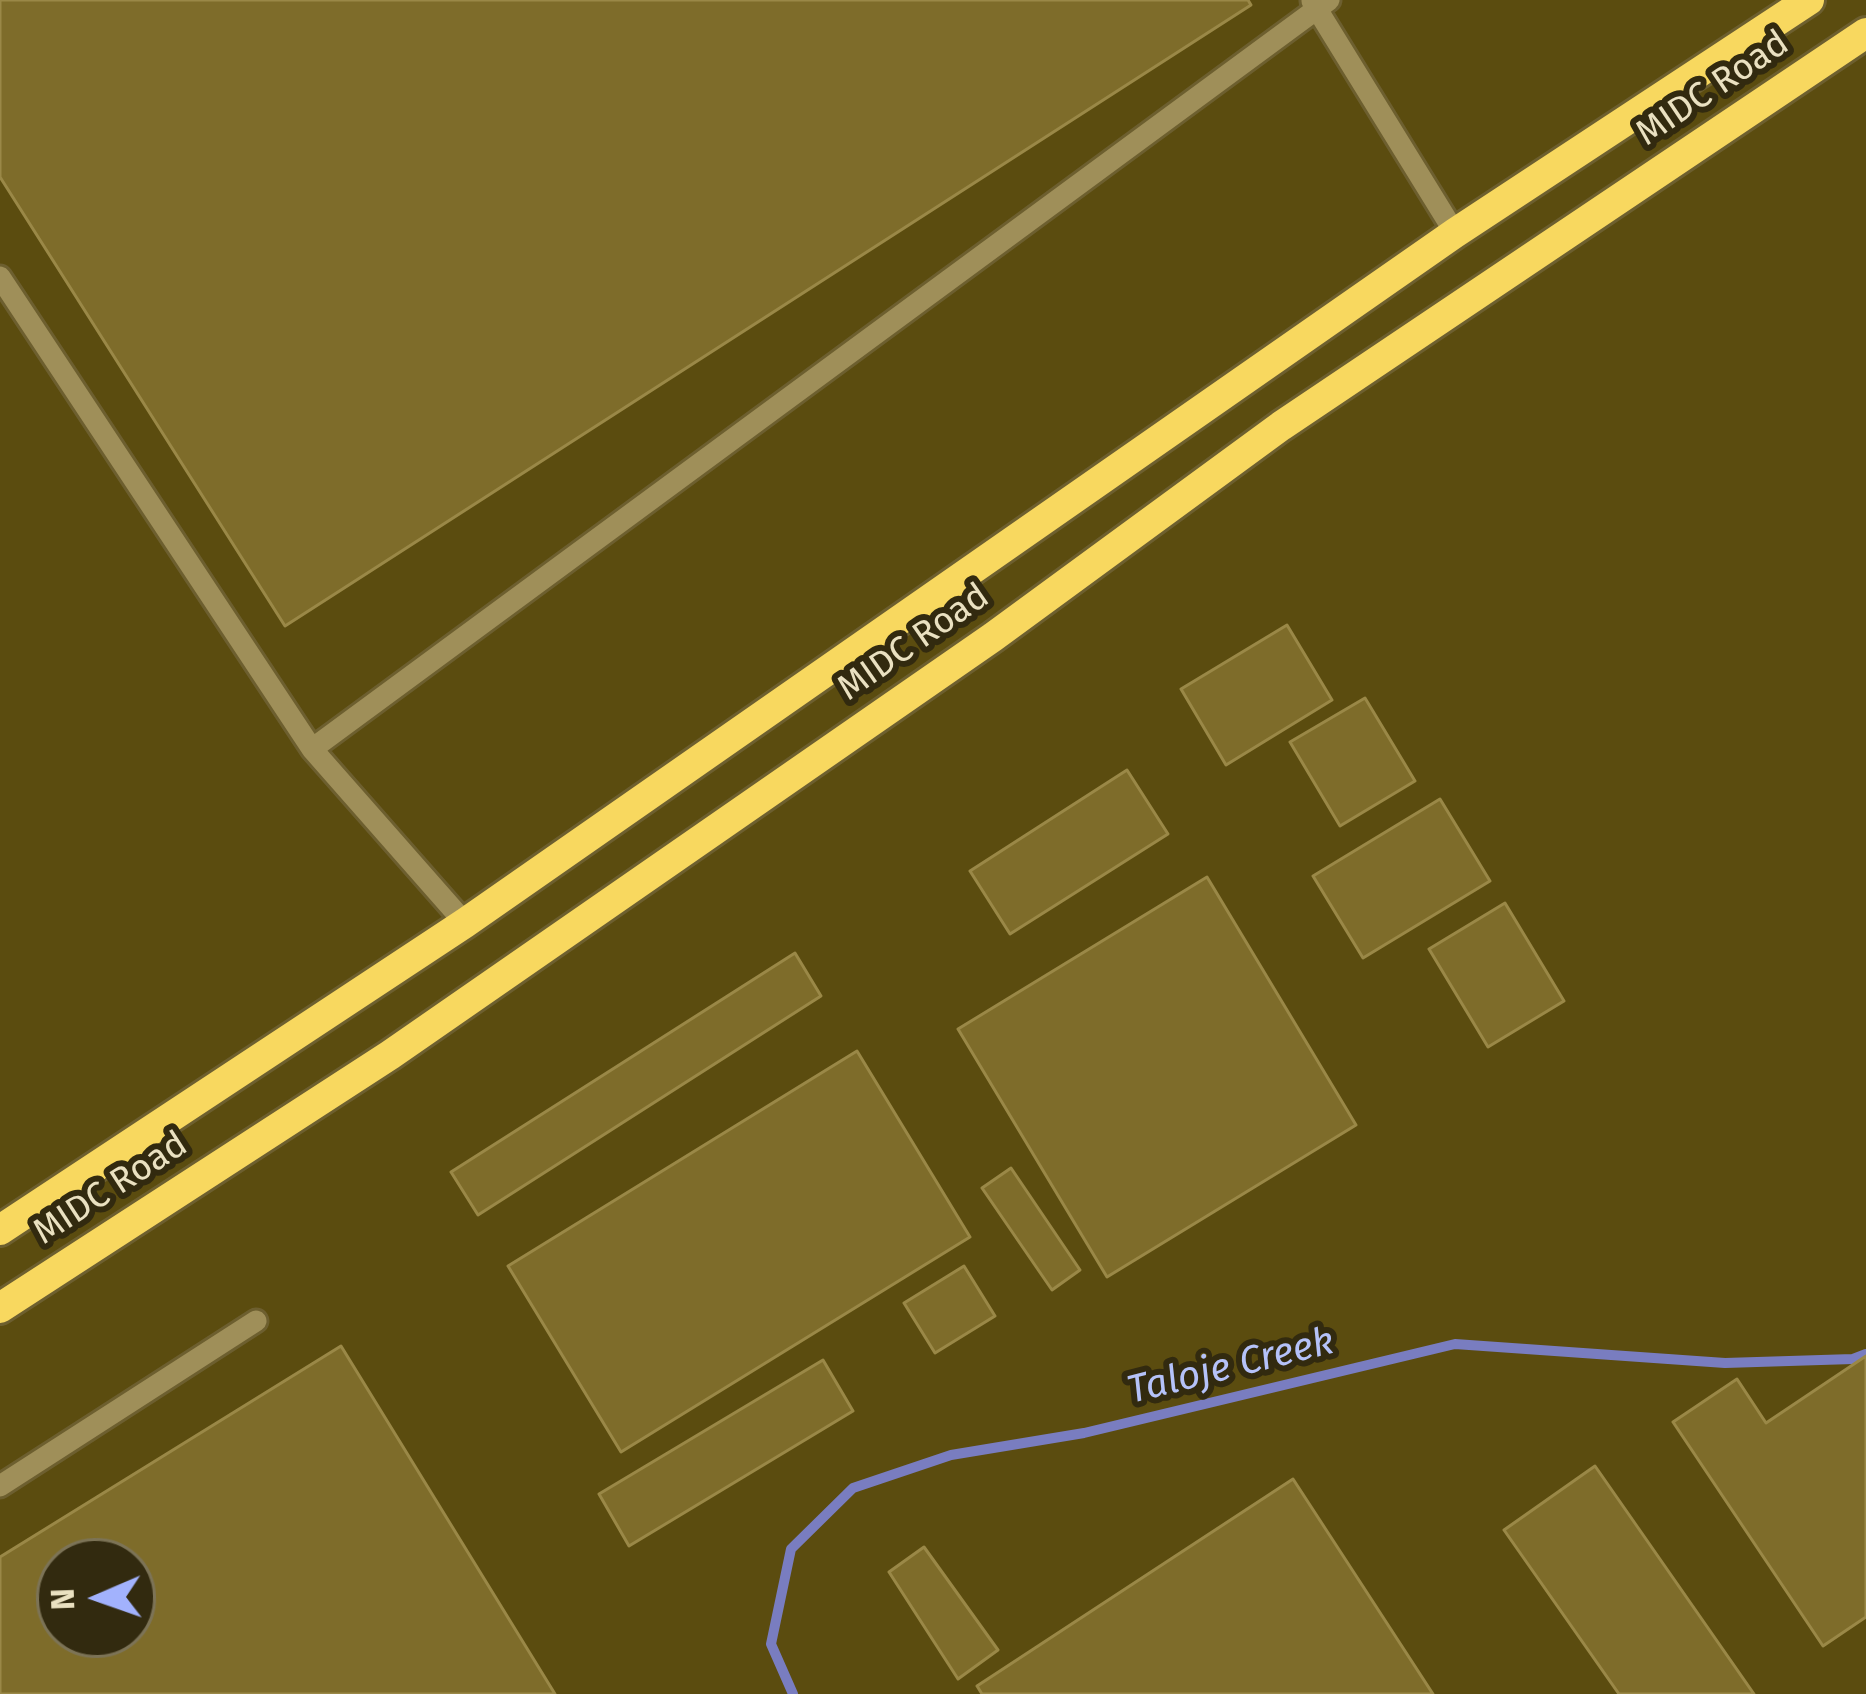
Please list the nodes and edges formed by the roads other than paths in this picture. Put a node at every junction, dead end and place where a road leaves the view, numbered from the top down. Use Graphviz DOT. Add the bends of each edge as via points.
graph roads {
  1 [pos="1809,0"];
  2 [pos="1320,3"];
  3 [pos="1866,33"];
  4 [pos="1455,233"];
  5 [pos="0,278"];
  6 [pos="312,748"];
  7 [pos="465,923"];
  8 [pos="0,1230"];
  9 [pos="0,1308"];
  10 [pos="256,1321"];
  11 [pos="0,1486"];
  1 -- 4 [label="main road, MIDC Road"];
  2 -- 4 [label="lane"];
  2 -- 6 [label="lane"];
  3 -- 9 [label="main road, MIDC Road" via="1281,426 993,637 390,1055"];
  4 -- 7 [label="main road, MIDC Road"];
  5 -- 6 [label="lane"];
  6 -- 7 [label="lane"];
  7 -- 8 [label="main road, MIDC Road"];
  10 -- 11 [label="lane"];
}
